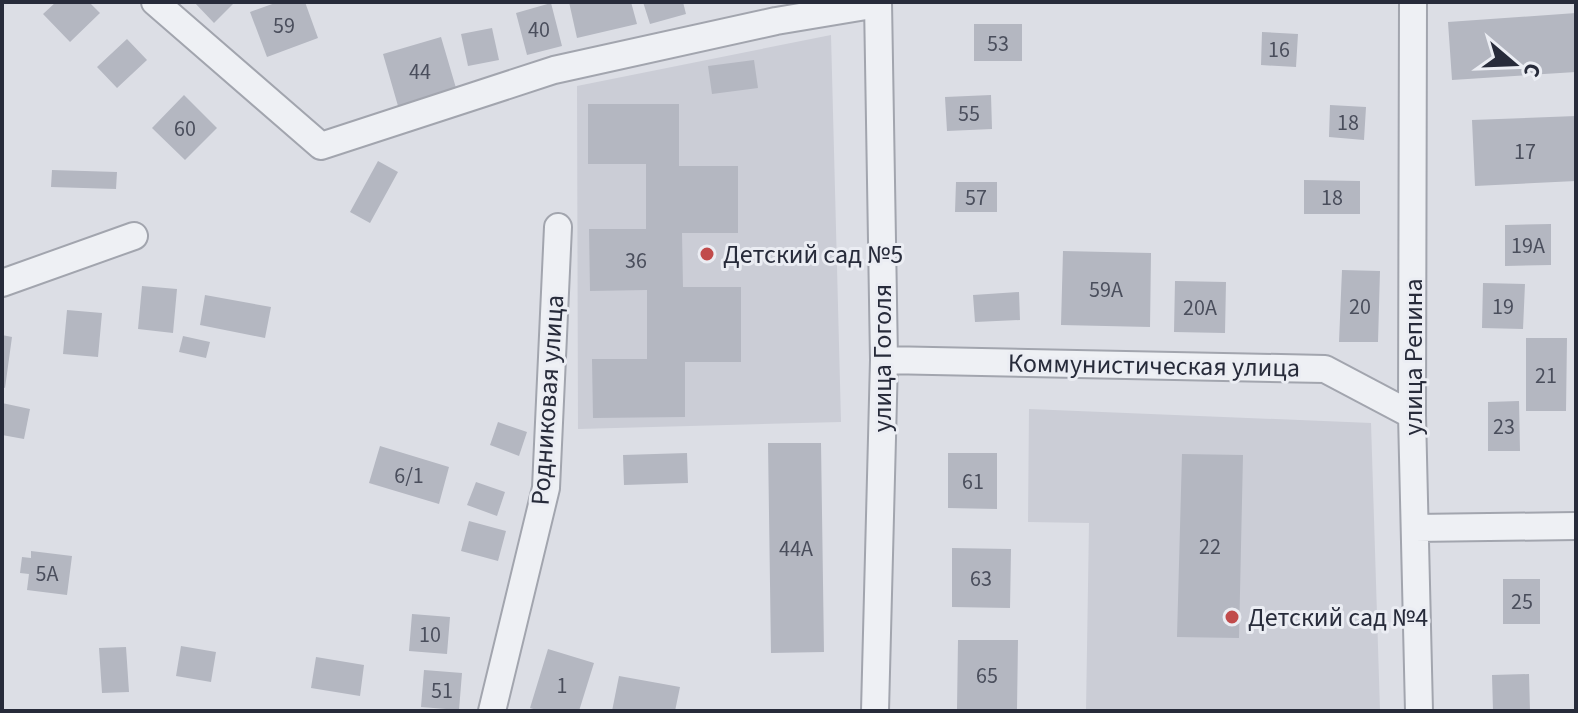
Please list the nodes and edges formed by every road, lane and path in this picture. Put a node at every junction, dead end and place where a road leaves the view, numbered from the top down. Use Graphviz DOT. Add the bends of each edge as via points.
graph roads {
  1 [pos="155,2"];
  2 [pos="1413,2"];
  3 [pos="878,3"];
  4 [pos="558,227"];
  5 [pos="134,236"];
  6 [pos="2,283"];
  7 [pos="884,360"];
  8 [pos="1412,415"];
  9 [pos="1576,526"];
  10 [pos="1415,528"];
  11 [pos="492,711"];
  12 [pos="875,711"];
  13 [pos="1419,711"];
  1 -- 3 [label="street, улица Гоголя" via="321,146 554,70"];
  2 -- 8 [label="street, улица Репина"];
  3 -- 7 [label="street, улица Гоголя"];
  4 -- 11 [label="street, Родниковая улица" via="546,488"];
  5 -- 6 [label="street"];
  7 -- 8 [label="street, Коммунистическая улица" via="1325,369"];
  7 -- 12 [label="street, улица Гоголя"];
  8 -- 10 [label="street, улица Репина"];
  9 -- 10 [label="street"];
  10 -- 13 [label="street, улица Репина"];
}
